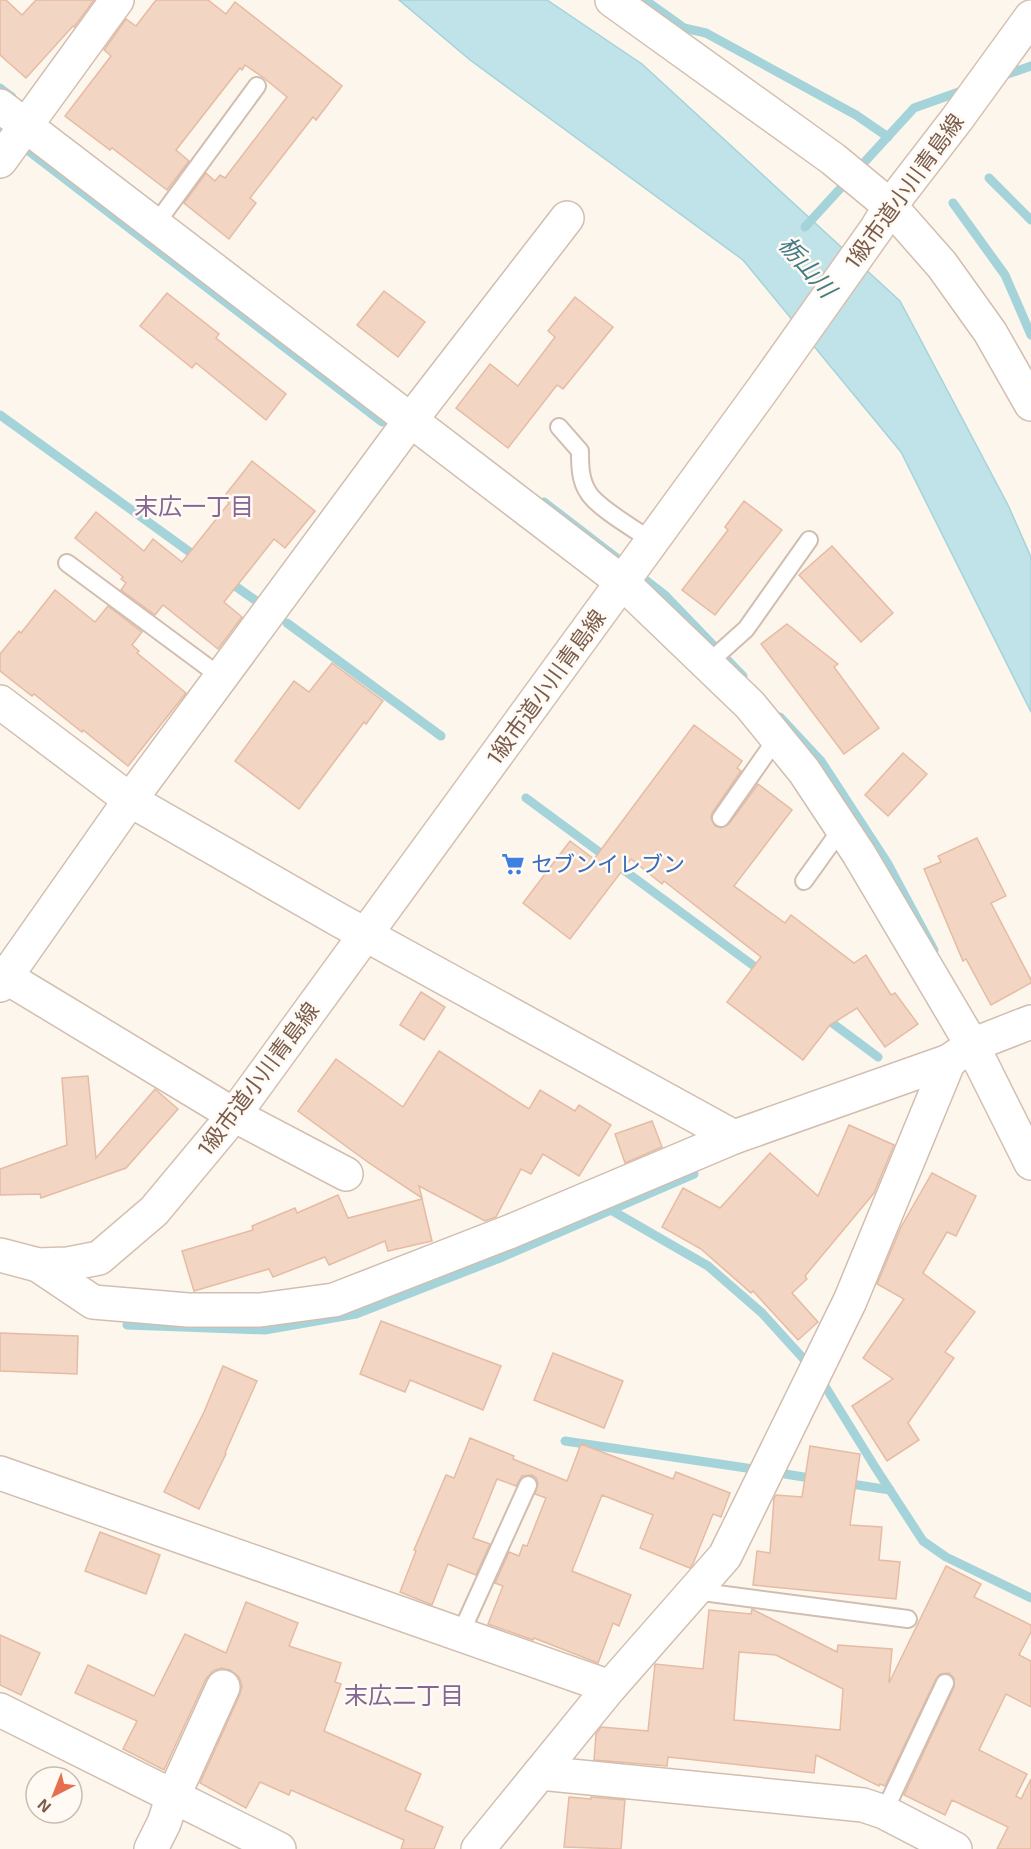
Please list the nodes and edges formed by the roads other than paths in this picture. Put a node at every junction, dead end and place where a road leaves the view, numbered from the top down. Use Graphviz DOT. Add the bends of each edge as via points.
graph roads {
  1 [pos="117,0"];
  2 [pos="612,0"];
  3 [pos="1031,17"];
  4 [pos="257,86"];
  5 [pos="0,106"];
  6 [pos="30,120"];
  7 [pos="0,161"];
  8 [pos="877,207"];
  9 [pos="567,218"];
  10 [pos="155,225"];
  11 [pos="1031,404"];
  12 [pos="418,410"];
  13 [pos="559,427"];
  14 [pos="809,540"];
  15 [pos="652,541"];
  16 [pos="67,563"];
  17 [pos="622,582"];
  18 [pos="707,664"];
  19 [pos="221,677"];
  20 [pos="0,702"];
  21 [pos="777,738"];
  22 [pos="130,800"];
  23 [pos="721,818"];
  24 [pos="842,828"];
  25 [pos="804,881"];
  26 [pos="367,935"];
  27 [pos="3,981"];
  28 [pos="1031,1022"];
  29 [pos="960,1053"];
  30 [pos="234,1115"];
  31 [pos="734,1137"];
  32 [pos="1031,1163"];
  33 [pos="346,1174"];
  34 [pos="0,1255"];
  35 [pos="38,1265"];
  36 [pos="0,1473"];
  37 [pos="528,1485"];
  38 [pos="695,1591"];
  39 [pos="908,1619"];
  40 [pos="460,1635"];
  41 [pos="945,1683"];
  42 [pos="223,1687"];
  43 [pos="610,1688"];
  44 [pos="0,1710"];
  45 [pos="540,1773"];
  46 [pos="884,1812"];
  47 [pos="165,1817"];
  48 [pos="279,1849"];
  49 [pos="478,1849"];
  50 [pos="955,1849"];
  1 -- 6 [label="street"];
  2 -- 8 [label="street" via="833,159"];
  3 -- 8 [label="street, 1級市道小川青島線" via="957,119"];
  4 -- 10 [label="lane"];
  5 -- 6 [label="street"];
  6 -- 7 [label="street"];
  6 -- 10 [label="street"];
  8 -- 11 [label="street" via="942,266 990,332"];
  8 -- 15 [label="street, 1級市道小川青島線" via="765,386"];
  9 -- 12 [label="street"];
  10 -- 12 [label="street"];
  12 -- 17 [label="street"];
  12 -- 19 [label="street"];
  13 -- 15 [label="lane" via="580,451 580,470 587,492 597,504"];
  14 -- 18 [label="lane" via="746,629"];
  15 -- 17 [label="street, 1級市道小川青島線"];
  16 -- 19 [label="lane"];
  17 -- 18 [label="street"];
  17 -- 26 [label="street, 1級市道小川青島線"];
  18 -- 21 [label="street" via="750,705"];
  19 -- 22 [label="street"];
  20 -- 22 [label="street"];
  21 -- 23 [label="lane"];
  21 -- 24 [label="street"];
  22 -- 26 [label="street"];
  22 -- 27 [label="street"];
  24 -- 25 [label="lane"];
  24 -- 29 [label="street" via="860,854"];
  26 -- 30 [label="street, 1級市道小川青島線"];
  26 -- 31 [label="street"];
  27 -- 30 [label="street"];
  28 -- 29 [label="street"];
  29 -- 31 [label="street"];
  29 -- 32 [label="street"];
  29 -- 38 [label="street" via="850,1301 725,1556"];
  30 -- 33 [label="street"];
  30 -- 35 [label="street, 1級市道小川青島線" via="154,1211 99,1258"];
  31 -- 35 [label="street" via="509,1232 334,1300 260,1310 188,1310 93,1302"];
  34 -- 35 [label="street, 1級市道小川青島線"];
  36 -- 40 [label="street"];
  37 -- 40 [label="lane"];
  38 -- 39 [label="lane"];
  38 -- 43 [label="street"];
  40 -- 43 [label="street"];
  41 -- 46 [label="lane"];
  42 -- 47 [label="street"];
  43 -- 45 [label="street"];
  44 -- 47 [label="street"];
  45 -- 46 [label="street" via="863,1805"];
  45 -- 49 [label="street"];
  46 -- 50 [label="street"];
  47 -- 48 [label="street"];
}
